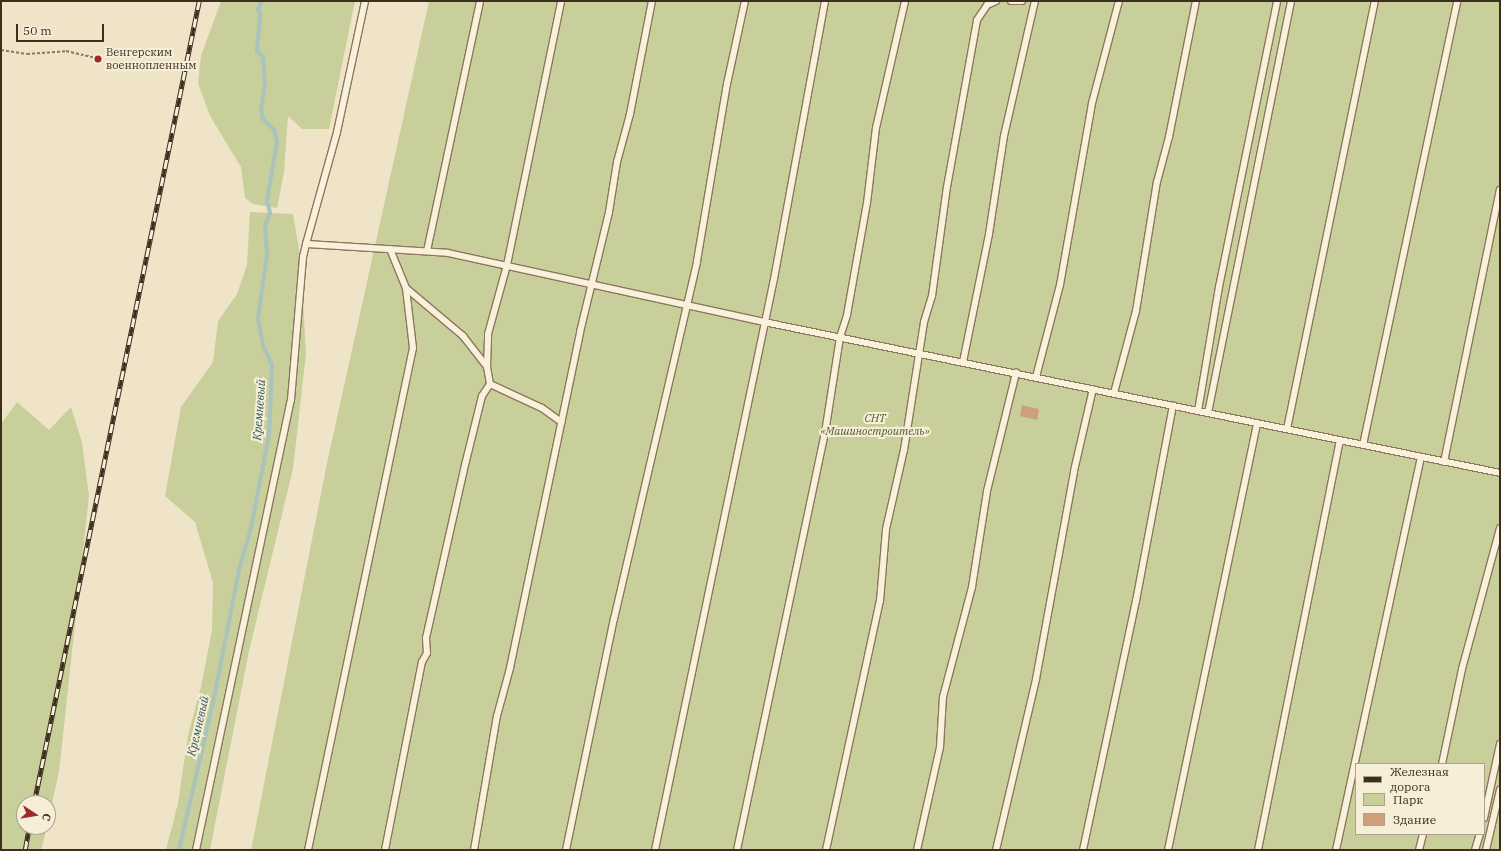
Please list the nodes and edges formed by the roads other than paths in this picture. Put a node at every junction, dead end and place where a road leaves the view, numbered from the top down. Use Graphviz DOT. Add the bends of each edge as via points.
graph roads {
  1 [pos="365,1"];
  2 [pos="480,1"];
  3 [pos="561,1"];
  4 [pos="652,1"];
  5 [pos="745,1"];
  6 [pos="825,1"];
  7 [pos="905,1"];
  8 [pos="996,1"];
  9 [pos="1011,1"];
  10 [pos="1022,1"];
  11 [pos="1035,1"];
  12 [pos="1120,1"];
  13 [pos="1196,1"];
  14 [pos="1277,1"];
  15 [pos="1291,1"];
  16 [pos="1375,1"];
  17 [pos="1457,1"];
  18 [pos="1500,190"];
  19 [pos="306,244"];
  20 [pos="390,249"];
  21 [pos="427,251"];
  22 [pos="507,265"];
  23 [pos="591,283"];
  24 [pos="406,288"];
  25 [pos="687,305"];
  26 [pos="764,322"];
  27 [pos="840,337"];
  28 [pos="920,353"];
  29 [pos="963,362"];
  30 [pos="487,366"];
  31 [pos="1016,373"];
  32 [pos="1036,377"];
  33 [pos="490,384"];
  34 [pos="1093,389"];
  35 [pos="1114,393"];
  36 [pos="1173,406"];
  37 [pos="1198,411"];
  38 [pos="1208,413"];
  39 [pos="561,422"];
  40 [pos="1257,423"];
  41 [pos="1287,429"];
  42 [pos="1340,440"];
  43 [pos="1363,445"];
  44 [pos="1421,457"];
  45 [pos="1444,462"];
  46 [pos="1500,474"];
  47 [pos="1500,528"];
  48 [pos="1500,744"];
  49 [pos="1442,763"];
  50 [pos="1500,790"];
  51 [pos="1485,813"];
  52 [pos="1423,835"];
  53 [pos="1480,835"];
  54 [pos="196,850"];
  55 [pos="308,850"];
  56 [pos="385,850"];
  57 [pos="474,850"];
  58 [pos="566,850"];
  59 [pos="655,850"];
  60 [pos="737,850"];
  61 [pos="826,850"];
  62 [pos="917,850"];
  63 [pos="996,850"];
  64 [pos="1083,850"];
  65 [pos="1168,850"];
  66 [pos="1258,850"];
  67 [pos="1336,850"];
  68 [pos="1419,850"];
  69 [pos="1475,850"];
  70 [pos="1486,850"];
  1 -- 19 [label="lane" via="337,132"];
  2 -- 21 [label="lane"];
  3 -- 22 [label="lane"];
  4 -- 23 [label="lane" via="630,114 617,162 609,212"];
  5 -- 25 [label="lane"];
  6 -- 26 [label="lane"];
  7 -- 27 [label="lane" via="876,128 861,240 847,315"];
  8 -- 28 [label="lane" via="987,5 977,20"];
  9 -- 10 [label="lane"];
  11 -- 29 [label="lane" via="1004,136 989,234"];
  12 -- 32 [label="lane" via="1092,102 1060,285"];
  13 -- 35 [label="lane" via="1157,182 1136,311"];
  14 -- 37 [label="lane" via="1216,301"];
  15 -- 38 [label="lane"];
  16 -- 41 [label="lane"];
  17 -- 43 [label="lane"];
  18 -- 45 [label="lane"];
  19 -- 20 [label="lane"];
  19 -- 54 [label="lane" via="302,258 291,400"];
  20 -- 21 [label="lane"];
  20 -- 24 [label="lane"];
  21 -- 22 [label="lane"];
  22 -- 23 [label="lane"];
  22 -- 30 [label="lane" via="488,334"];
  23 -- 25 [label="lane"];
  23 -- 39 [label="lane"];
  24 -- 30 [label="lane" via="447,320"];
  24 -- 55 [label="lane" via="413,348"];
  25 -- 26 [label="lane"];
  25 -- 58 [label="lane" via="614,619"];
  26 -- 27 [label="lane"];
  26 -- 59 [label="lane"];
  27 -- 28 [label="lane"];
  27 -- 60 [label="lane" via="813,493"];
  28 -- 29 [label="lane"];
  28 -- 61 [label="lane" via="904,450 886,529 880,601"];
  29 -- 31 [label="lane"];
  30 -- 33 [label="lane"];
  31 -- 32 [label="lane"];
  31 -- 62 [label="lane" via="987,491 972,587 944,697 940,747"];
  32 -- 34 [label="lane"];
  33 -- 39 [label="lane" via="542,408"];
  33 -- 56 [label="lane" via="482,396 426,638 427,654 421,668"];
  34 -- 35 [label="lane"];
  34 -- 63 [label="lane" via="1074,471 1036,679"];
  35 -- 36 [label="lane"];
  36 -- 37 [label="lane"];
  36 -- 64 [label="lane" via="1136,601"];
  37 -- 38 [label="lane"];
  38 -- 40 [label="lane"];
  39 -- 57 [label="lane" via="512,661 497,716"];
  40 -- 41 [label="lane"];
  40 -- 65 [label="lane"];
  41 -- 42 [label="lane"];
  42 -- 43 [label="lane"];
  42 -- 66 [label="lane"];
  43 -- 44 [label="lane"];
  44 -- 45 [label="lane"];
  44 -- 67 [label="lane"];
  45 -- 46 [label="lane"];
  47 -- 49 [label="lane" via="1462,669"];
  48 -- 51 [label="lane"];
  50 -- 70 [label="lane"];
  52 -- 68 [label="lane"];
  53 -- 69 [label="lane"];
}
